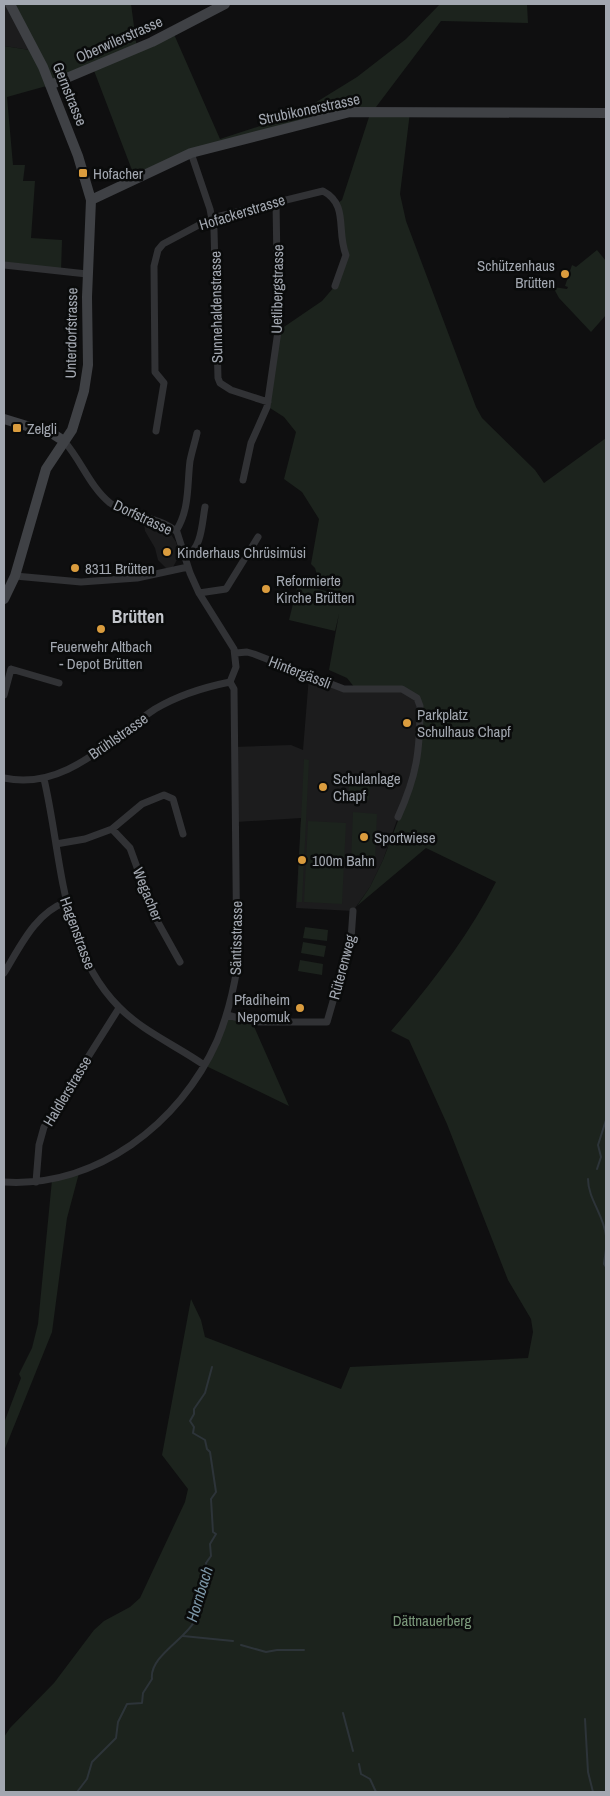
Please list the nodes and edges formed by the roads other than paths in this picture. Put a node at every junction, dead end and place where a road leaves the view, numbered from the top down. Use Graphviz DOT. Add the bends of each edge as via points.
graph roads {
  1 [pos="10,4"];
  2 [pos="225,4"];
  3 [pos="50,85"];
  4 [pos="606,113"];
  5 [pos="191,153"];
  6 [pos="91,200"];
  7 [pos="276,201"];
  8 [pos="212,218"];
  9 [pos="4,265"];
  10 [pos="87,274"];
  11 [pos="335,286"];
  12 [pos="267,405"];
  13 [pos="4,419"];
  14 [pos="156,431"];
  15 [pos="197,433"];
  16 [pos="64,441"];
  17 [pos="243,480"];
  18 [pos="205,507"];
  19 [pos="176,530"];
  20 [pos="258,538"];
  21 [pos="185,557"];
  22 [pos="188,568"];
  23 [pos="14,576"];
  24 [pos="199,593"];
  25 [pos="4,599"];
  26 [pos="236,654"];
  27 [pos="59,682"];
  28 [pos="230,682"];
  29 [pos="4,695"];
  30 [pos="4,778"];
  31 [pos="44,779"];
  32 [pos="398,817"];
  33 [pos="112,829"];
  34 [pos="183,834"];
  35 [pos="56,844"];
  36 [pos="66,902"];
  37 [pos="353,911"];
  38 [pos="180,962"];
  39 [pos="4,973"];
  40 [pos="119,1008"];
  41 [pos="227,1015"];
  42 [pos="204,1065"];
  43 [pos="4,1182"];
  44 [pos="36,1182"];
  1 -- 3 [label="street, Gernstrasse" via="36,51"];
  2 -- 3 [label="street, Oberwilerstrasse" via="152,42"];
  3 -- 6 [label="street, Gernstrasse" via="78,156"];
  4 -- 5 [label="street, Strubikonerstrasse" via="356,112"];
  5 -- 6 [label="street, Strubikonerstrasse"];
  5 -- 8 [label="street, Sunnehaldenstrasse"];
  6 -- 10 [label="street, Unterdorfstrasse"];
  7 -- 8 [label="street, Hofackerstrasse"];
  7 -- 11 [label="street, Hofackerstrasse" via="323,190 333,196 338,204 342,246 346,255"];
  7 -- 12 [label="street, Uetlibergstrasse" via="279,314"];
  8 -- 12 [label="street, Sunnehaldenstrasse" via="218,378 231,390"];
  8 -- 14 [label="street, Hofackerstrasse" via="170,238 155,258 156,372 164,383"];
  9 -- 10 [label="street"];
  10 -- 16 [label="street, Unterdorfstrasse" via="88,365 79,412"];
  12 -- 17 [label="street, Uetlibergstrasse" via="252,443"];
  13 -- 16 [label="street" via="53,434"];
  15 -- 19 [label="street" via="190,461 188,494"];
  16 -- 19 [label="street, Dorfstrasse" via="111,504"];
  16 -- 23 [label="street, Unterdorfstrasse" via="46,469"];
  18 -- 21 [label="street" via="196,547"];
  19 -- 21 [label="street, Dorfstrasse"];
  20 -- 24 [label="street" via="226,589"];
  21 -- 22 [label="street, Dorfstrasse"];
  22 -- 23 [label="street" via="137,578 81,582"];
  22 -- 24 [label="street, Dorfstrasse"];
  23 -- 25 [label="street, Unterdorfstrasse"];
  24 -- 26 [label="street, Dorfstrasse"];
  26 -- 28 [label="street, Säntisstrasse" via="236,670"];
  26 -- 32 [label="street, Hintergässli" via="247,652 344,689 402,689 417,698 420,706 418,764"];
  27 -- 29 [label="street" via="11,669"];
  28 -- 31 [label="street, Brühlstrasse" via="172,700 68,770"];
  28 -- 41 [label="street, Säntisstrasse" via="234,689 238,946"];
  30 -- 31 [label="street, Brühlstrasse"];
  31 -- 35 [label="street, Hagenstrasse"];
  33 -- 34 [label="street" via="142,804 164,794 173,799"];
  33 -- 35 [label="street"];
  33 -- 38 [label="street, Wegacher" via="130,848 155,917"];
  35 -- 36 [label="street, Hagenstrasse"];
  36 -- 39 [label="street" via="31,929"];
  36 -- 40 [label="street, Hagenstrasse" via="94,977"];
  37 -- 41 [label="street, Rüterenweg" via="351,939 327,1022 252,1022"];
  40 -- 42 [label="street, Hagenstrasse"];
  40 -- 44 [label="street, Haldlerstrasse" via="44,1127 38,1144"];
  41 -- 42 [label="street, Säntisstrasse"];
  42 -- 44 [label="street, Säntisstrasse" via="175,1105 152,1129 116,1156 79,1173"];
  43 -- 44 [label="street, Säntisstrasse"];
}
